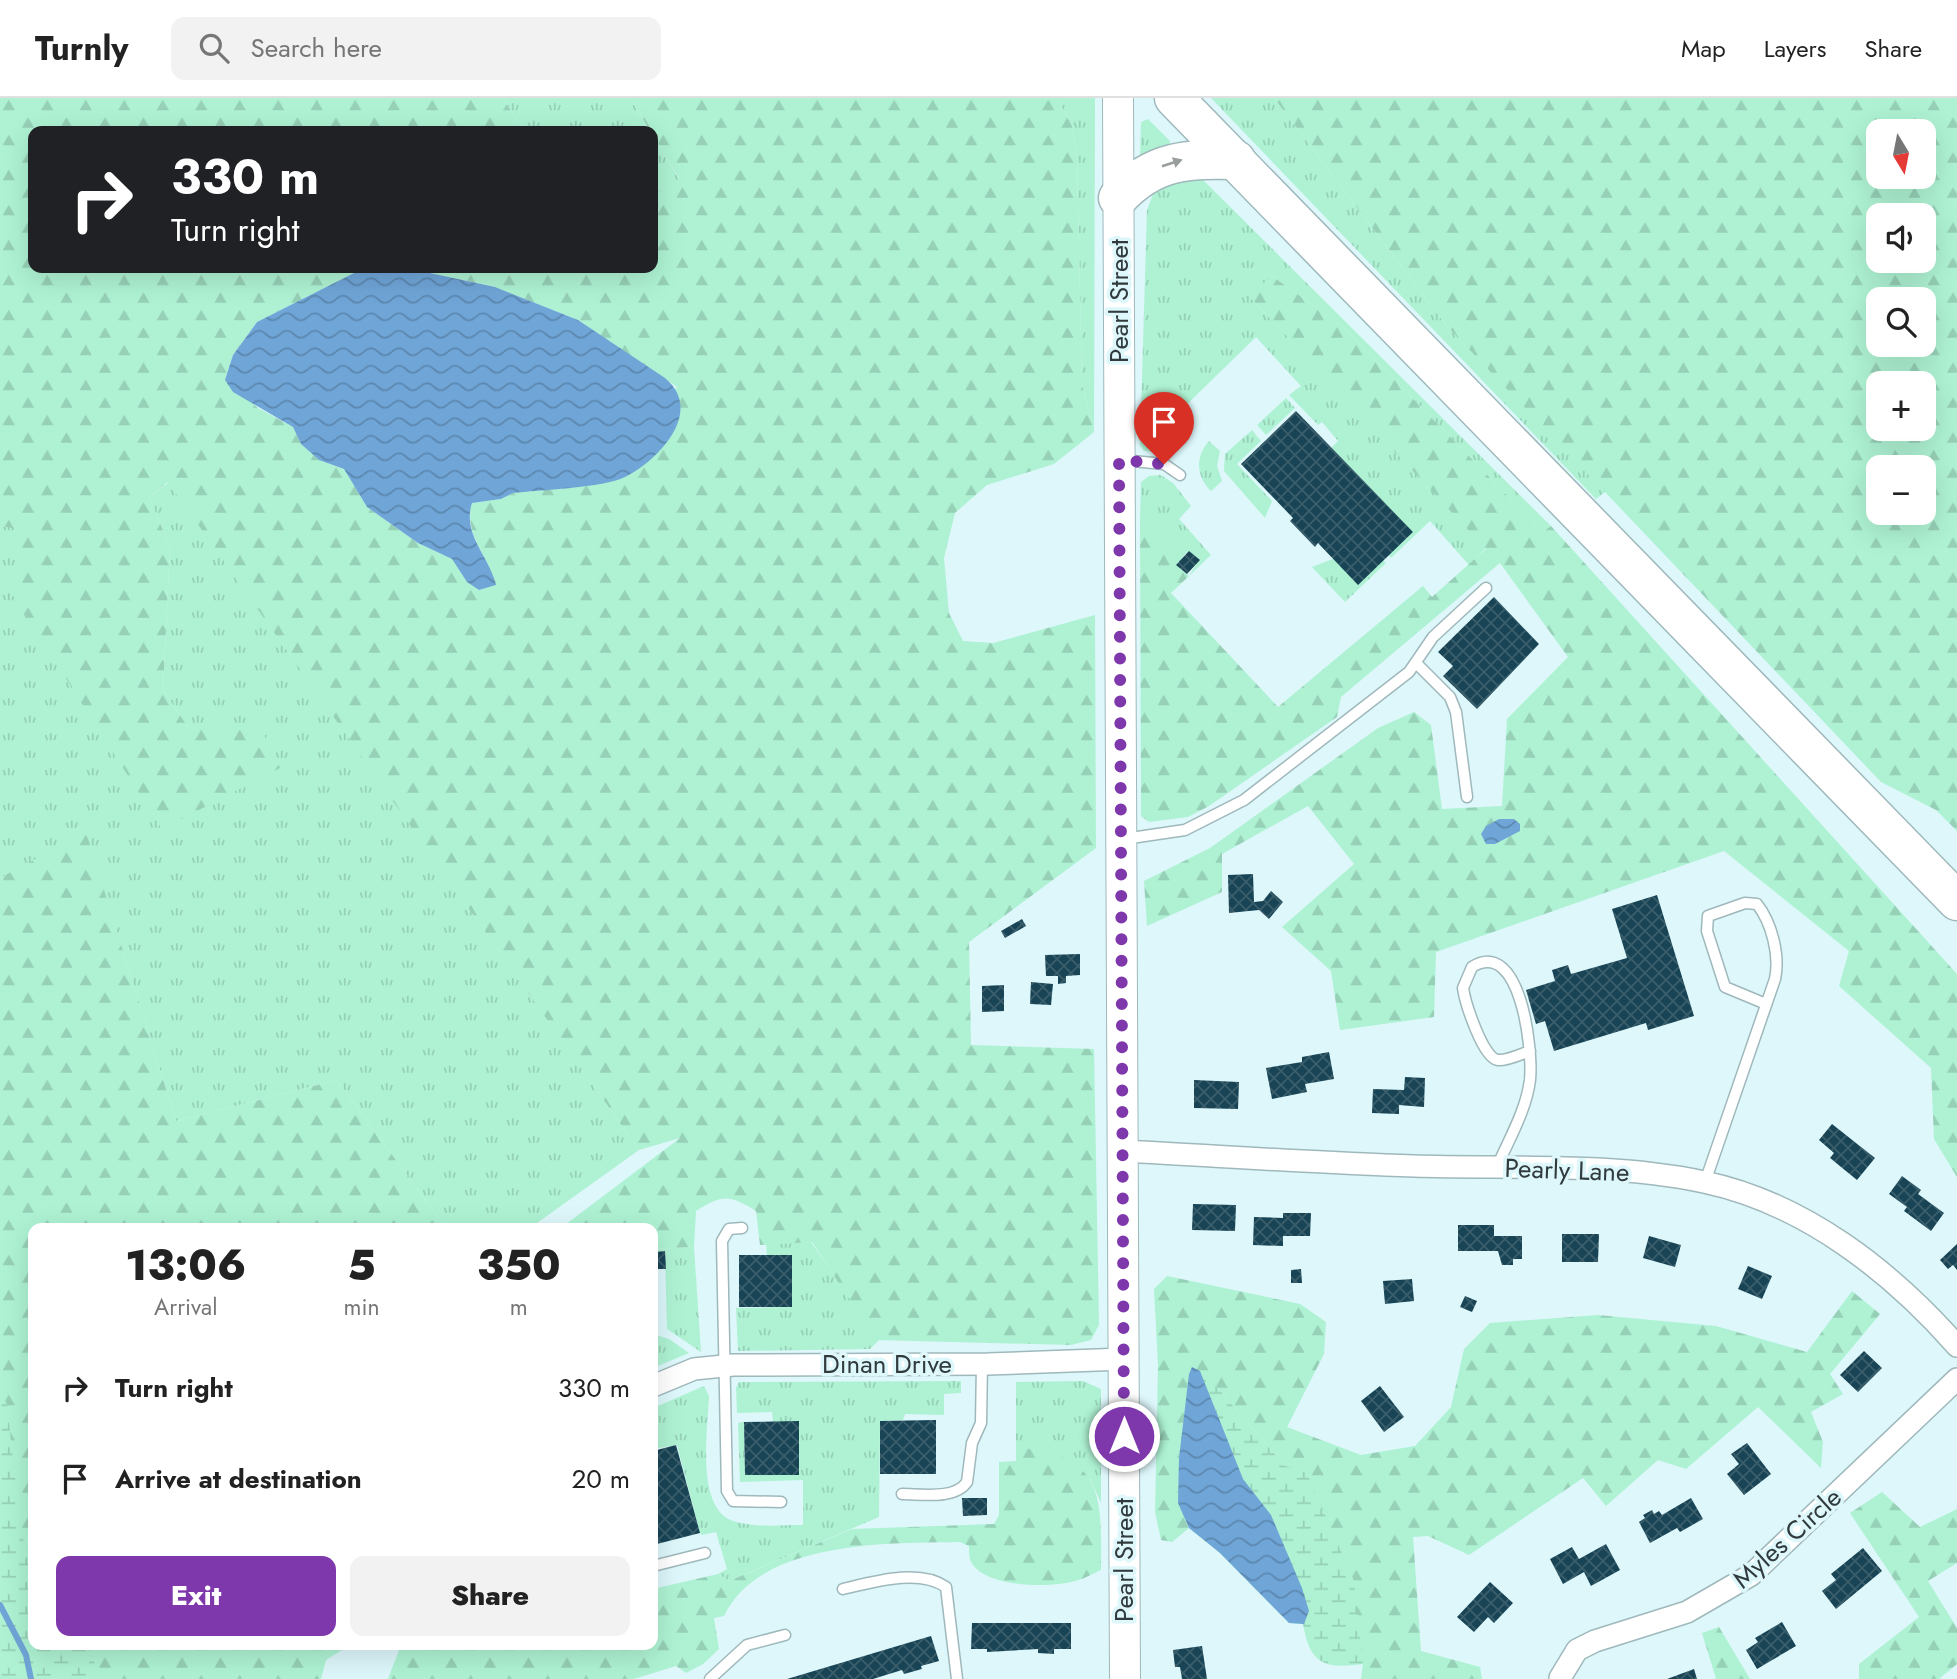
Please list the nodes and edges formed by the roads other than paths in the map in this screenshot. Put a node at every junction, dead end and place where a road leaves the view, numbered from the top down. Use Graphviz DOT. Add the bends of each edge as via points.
graph roads {
  1 [pos="1118,98"];
  2 [pos="1174,98"];
  3 [pos="1236,160"];
  4 [pos="1118,198"];
  5 [pos="1119,460"];
  6 [pos="1180,475"];
  7 [pos="1486,588"];
  8 [pos="1417,664"];
  9 [pos="1467,797"];
  10 [pos="1121,839"];
  11 [pos="1957,901"];
  12 [pos="1766,1004"];
  13 [pos="1530,1051"];
  14 [pos="1123,1151"];
  15 [pos="1497,1167"];
  16 [pos="1705,1182"];
  17 [pos="742,1227"];
  18 [pos="1957,1346"];
  19 [pos="1124,1359"];
  20 [pos="982,1364"];
  21 [pos="724,1366"];
  22 [pos="1957,1379"];
  23 [pos="658,1384"];
  24 [pos="902,1494"];
  25 [pos="781,1502"];
  26 [pos="705,1553"];
  27 [pos="658,1565"];
  28 [pos="843,1589"];
  29 [pos="785,1635"];
  30 [pos="1560,1678"];
  31 [pos="710,1679"];
  32 [pos="957,1679"];
  33 [pos="1125,1679"];
  1 -- 4 [label="main road, Pearl Street"];
  2 -- 3 [label="highway"];
  4 -- 3 [label="highway, one-way" via="1143,177 1178,161"];
  3 -- 11 [label="highway"];
  4 -- 5 [label="main road, Pearl Street"];
  5 -- 6 [label="lane" via="1164,464"];
  5 -- 10 [label="main road, Pearl Street"];
  7 -- 8 [label="lane" via="1433,637"];
  8 -- 9 [label="lane" via="1450,697 1456,712"];
  8 -- 10 [label="lane" via="1244,800 1185,830"];
  10 -- 14 [label="main road, Pearl Street"];
  12 -- 12 [label="lane" via="1778,956 1763,911 1757,904 1745,903 1708,916 1707,931 1725,987"];
  12 -- 16 [label="lane"];
  13 -- 13 [label="lane" via="1506,968 1497,961 1472,967 1463,988 1486,1052 1500,1060"];
  13 -- 15 [label="lane" via="1526,1097"];
  14 -- 15 [label="street, Pearly Lane"];
  14 -- 19 [label="main road, Pearl Street"];
  15 -- 16 [label="street, Pearly Lane" via="1633,1172"];
  16 -- 18 [label="street, Pearly Lane" via="1778,1208 1853,1250 1890,1277"];
  17 -- 21 [label="lane" via="729,1230 722,1241"];
  19 -- 20 [label="street, Dinan Drive"];
  19 -- 33 [label="main road, Pearl Street"];
  20 -- 21 [label="street, Dinan Drive"];
  20 -- 24 [label="lane" via="981,1423 972,1443 967,1482 957,1491"];
  21 -- 23 [label="street, Dinan Drive" via="694,1369"];
  21 -- 25 [label="lane" via="729,1497 741,1502"];
  22 -- 30 [label="street, Myles Circle" via="1751,1575 1687,1612 1577,1650"];
  26 -- 27 [label="lane"];
  28 -- 32 [label="lane" via="929,1579 946,1587"];
  29 -- 31 [label="lane" via="747,1645"];
}
